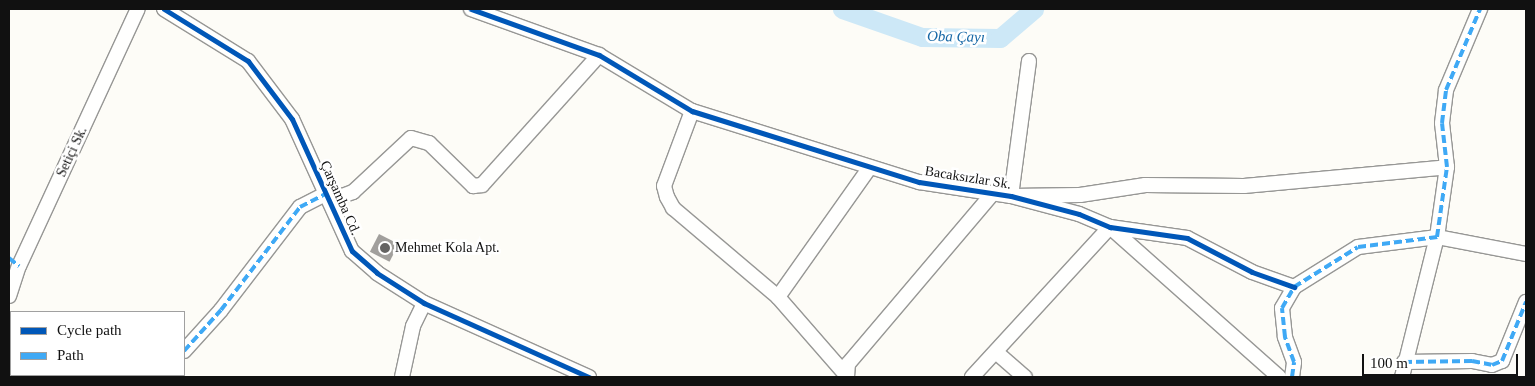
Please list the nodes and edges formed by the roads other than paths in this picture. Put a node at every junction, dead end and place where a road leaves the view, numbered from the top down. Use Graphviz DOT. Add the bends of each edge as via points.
graph roads {
  1 [pos="138,9"];
  2 [pos="164,9"];
  3 [pos="471,9"];
  4 [pos="1480,9"];
  5 [pos="599,55"];
  6 [pos="1029,61"];
  7 [pos="692,111"];
  8 [pos="870,167"];
  9 [pos="1447,167"];
  10 [pos="993,193"];
  11 [pos="326,194"];
  12 [pos="1011,196"];
  13 [pos="1110,227"];
  14 [pos="1437,237"];
  15 [pos="1526,254"];
  16 [pos="14,262"];
  17 [pos="1294,287"];
  18 [pos="9,296"];
  19 [pos="778,297"];
  20 [pos="1526,302"];
  21 [pos="424,303"];
  22 [pos="185,350"];
  23 [pos="997,353"];
  24 [pos="1404,362"];
  25 [pos="846,376"];
  26 [pos="402,377"];
  27 [pos="589,377"];
  28 [pos="972,377"];
  29 [pos="1024,377"];
  30 [pos="1280,377"];
  31 [pos="1292,377"];
  32 [pos="1402,377"];
  1 -- 16 [label="street, Setiçi Sk."];
  2 -- 11 [label="street, Çarşamba Cd." via="248,61 292,119"];
  3 -- 5 [label="street, Bacaksızlar Sk."];
  4 -- 9 [label="street" via="1446,90 1442,123"];
  5 -- 7 [label="street, Bacaksızlar Sk."];
  5 -- 11 [label="street" via="482,185 473,186 420,138 411,138 353,192 342,196"];
  6 -- 12 [label="street"];
  7 -- 8 [label="street, Bacaksızlar Sk."];
  7 -- 19 [label="street" via="664,186 667,197 673,208"];
  8 -- 10 [label="street, Bacaksızlar Sk." via="919,182"];
  8 -- 19 [label="street"];
  9 -- 12 [label="street" via="1244,186 1145,185 1080,195"];
  9 -- 14 [label="street"];
  10 -- 12 [label="street, Bacaksızlar Sk."];
  10 -- 25 [label="street" via="848,364"];
  11 -- 21 [label="street, Çarşamba Cd." via="335,222 352,251"];
  11 -- 22 [label="street" via="300,207 221,310"];
  12 -- 13 [label="street, Bacaksızlar Sk." via="1079,214"];
  13 -- 17 [label="street, Bacaksızlar Sk." via="1187,238 1252,272"];
  13 -- 23 [label="street"];
  13 -- 30 [label="street"];
  14 -- 15 [label="street"];
  14 -- 17 [label="street" via="1358,247"];
  14 -- 24 [label="street"];
  16 -- 18 [label="street, Setiçi Sk."];
  17 -- 31 [label="street" via="1282,308 1285,337 1294,362"];
  19 -- 25 [label="street"];
  20 -- 24 [label="street" via="1502,361 1492,365 1472,361"];
  21 -- 26 [label="street" via="413,326"];
  21 -- 27 [label="street, Çarşamba Cd."];
  23 -- 28 [label="street"];
  23 -- 29 [label="street"];
  24 -- 32 [label="street"];
}
